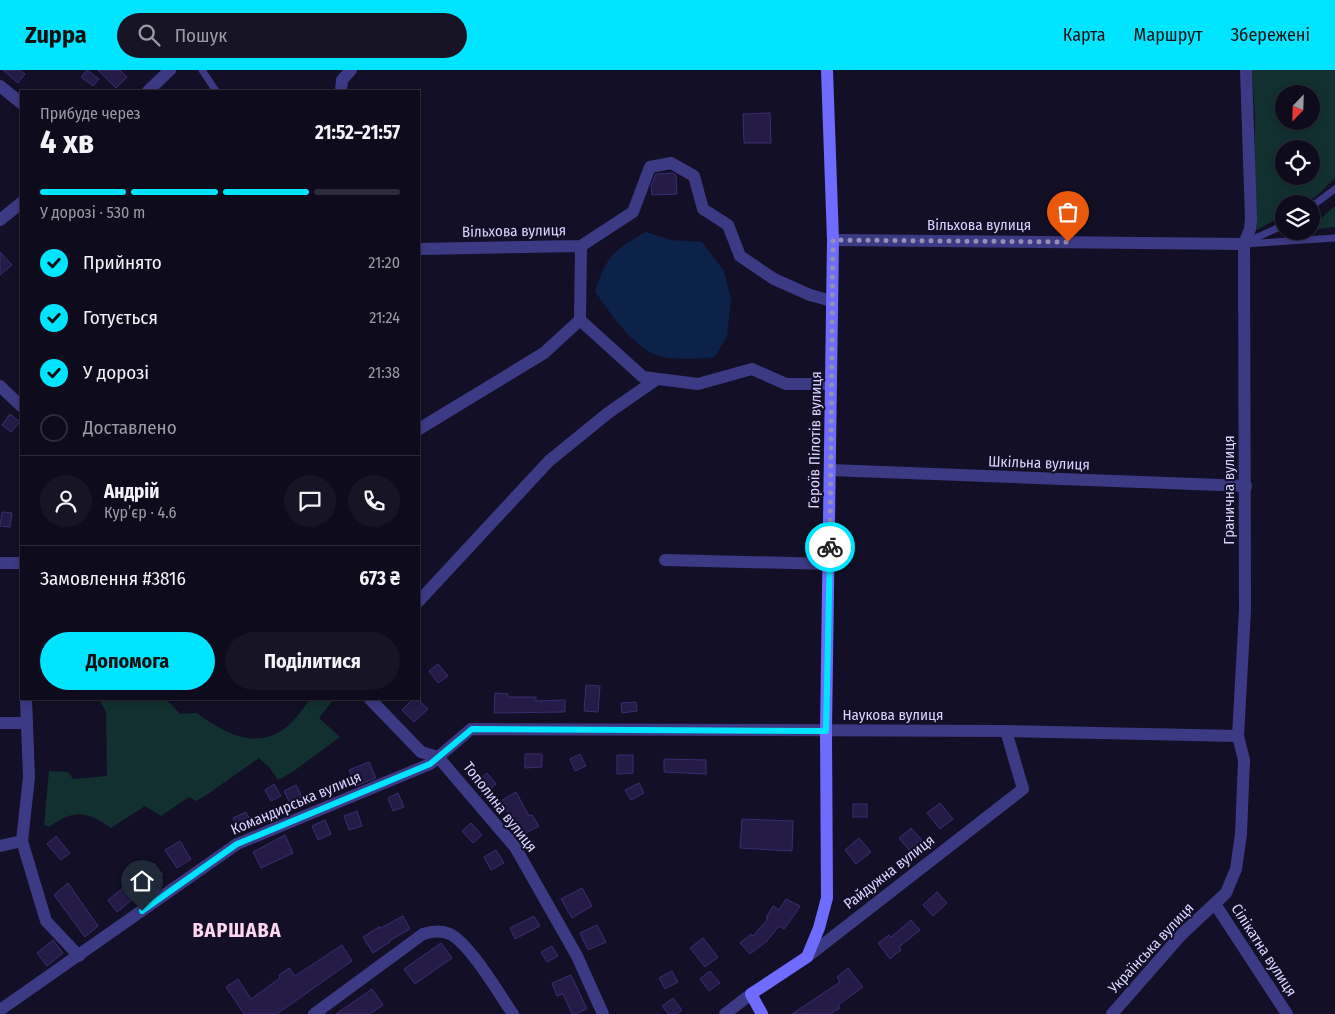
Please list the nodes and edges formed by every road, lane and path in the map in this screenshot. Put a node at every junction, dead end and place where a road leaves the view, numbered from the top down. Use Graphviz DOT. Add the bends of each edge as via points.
graph roads {
  1 [pos="170,70"];
  2 [pos="202,70"];
  3 [pos="827,70"];
  4 [pos="1246,70"];
  5 [pos="0,86"];
  6 [pos="149,90"];
  7 [pos="215,90"];
  8 [pos="20,102"];
  9 [pos="1335,189"];
  10 [pos="1320,200"];
  11 [pos="20,204"];
  12 [pos="0,220"];
  13 [pos="1275,229"];
  14 [pos="1335,238"];
  15 [pos="833,240"];
  16 [pos="1244,244"];
  17 [pos="581,246"];
  18 [pos="420,249"];
  19 [pos="832,301"];
  20 [pos="580,320"];
  21 [pos="657,379"];
  22 [pos="832,384"];
  23 [pos="0,386"];
  24 [pos="20,405"];
  25 [pos="420,428"];
  26 [pos="830,470"];
  27 [pos="1246,486"];
  28 [pos="665,560"];
  29 [pos="0,563"];
  30 [pos="20,563"];
  31 [pos="830,564"];
  32 [pos="420,600"];
  33 [pos="26,700"];
  34 [pos="371,700"];
  35 [pos="27,722"];
  36 [pos="0,723"];
  37 [pos="826,731"];
  38 [pos="1006,731"];
  39 [pos="1238,736"];
  40 [pos="438,757"];
  41 [pos="22,841"];
  42 [pos="0,846"];
  43 [pos="1214,904"];
  44 [pos="79,956"];
  45 [pos="807,957"];
  46 [pos="751,994"];
  47 [pos="0,1010"];
  48 [pos="506,1012"];
  49 [pos="314,1014"];
  50 [pos="603,1014"];
  51 [pos="725,1014"];
  52 [pos="762,1014"];
  53 [pos="1112,1014"];
  54 [pos="1287,1014"];
  1 -- 6 [label="street"];
  2 -- 7 [label="lane"];
  3 -- 15 [label="street, Героїв Пілотів вулиця"];
  4 -- 16 [label="street, Гранична вулиця" via="1251,220"];
  5 -- 8 [label="street"];
  9 -- 10 [label="lane"];
  11 -- 12 [label="street"];
  13 -- 16 [label="lane"];
  14 -- 16 [label="lane"];
  15 -- 16 [label="street, Вільхова вулиця"];
  15 -- 19 [label="street, Героїв Пілотів вулиця"];
  16 -- 27 [label="street, Гранична вулиця"];
  17 -- 18 [label="street, Вільхова вулиця"];
  17 -- 19 [label="street, Вільхова вулиця" via="633,212 650,167 671,163 694,176 702,208 728,224 740,256 774,279"];
  17 -- 20 [label="street"];
  19 -- 22 [label="street, Героїв Пілотів вулиця"];
  20 -- 21 [label="street" via="642,377"];
  20 -- 25 [label="street" via="544,353"];
  21 -- 22 [label="street" via="698,384 752,369 786,384"];
  21 -- 32 [label="street" via="608,413 549,461"];
  22 -- 26 [label="street, Героїв Пілотів вулиця"];
  23 -- 24 [label="street"];
  26 -- 27 [label="street, Шкільна вулиця"];
  26 -- 31 [label="street, Героїв Пілотів вулиця"];
  27 -- 39 [label="street, Гранична вулиця" via="1245,610"];
  28 -- 31 [label="street"];
  29 -- 30 [label="street"];
  31 -- 37 [label="street, Героїв Пілотів вулиця"];
  33 -- 35 [label="street"];
  34 -- 40 [label="street, Тополина вулиця" via="421,752"];
  35 -- 36 [label="street"];
  35 -- 41 [label="street" via="29,777"];
  37 -- 38 [label="street, Наукова вулиця"];
  37 -- 40 [label="street, Наукова вулиця" via="472,729"];
  37 -- 45 [label="street, Героїв Пілотів вулиця" via="827,898"];
  38 -- 39 [label="street, Наукова вулиця"];
  38 -- 45 [label="street, Райдужна вулиця" via="1023,789"];
  39 -- 43 [label="street, Гранична вулиця" via="1244,760 1236,869 1226,893"];
  40 -- 44 [label="street, Командирська вулиця" via="430,764 237,844"];
  40 -- 50 [label="street, Тополина вулиця" via="515,847 577,956"];
  41 -- 42 [label="street"];
  41 -- 44 [label="street" via="46,921"];
  43 -- 53 [label="street, Українська вулиця" via="1182,934"];
  43 -- 54 [label="street, Сілікатна вулиця"];
  44 -- 47 [label="street, Командирська вулиця"];
  45 -- 46 [label="street, Райдужна вулиця"];
  46 -- 51 [label="street, Райдужна вулиця"];
  46 -- 52 [label="street"];
  48 -- 49 [label="street" via="465,947 450,934 436,930 423,934"];
}
